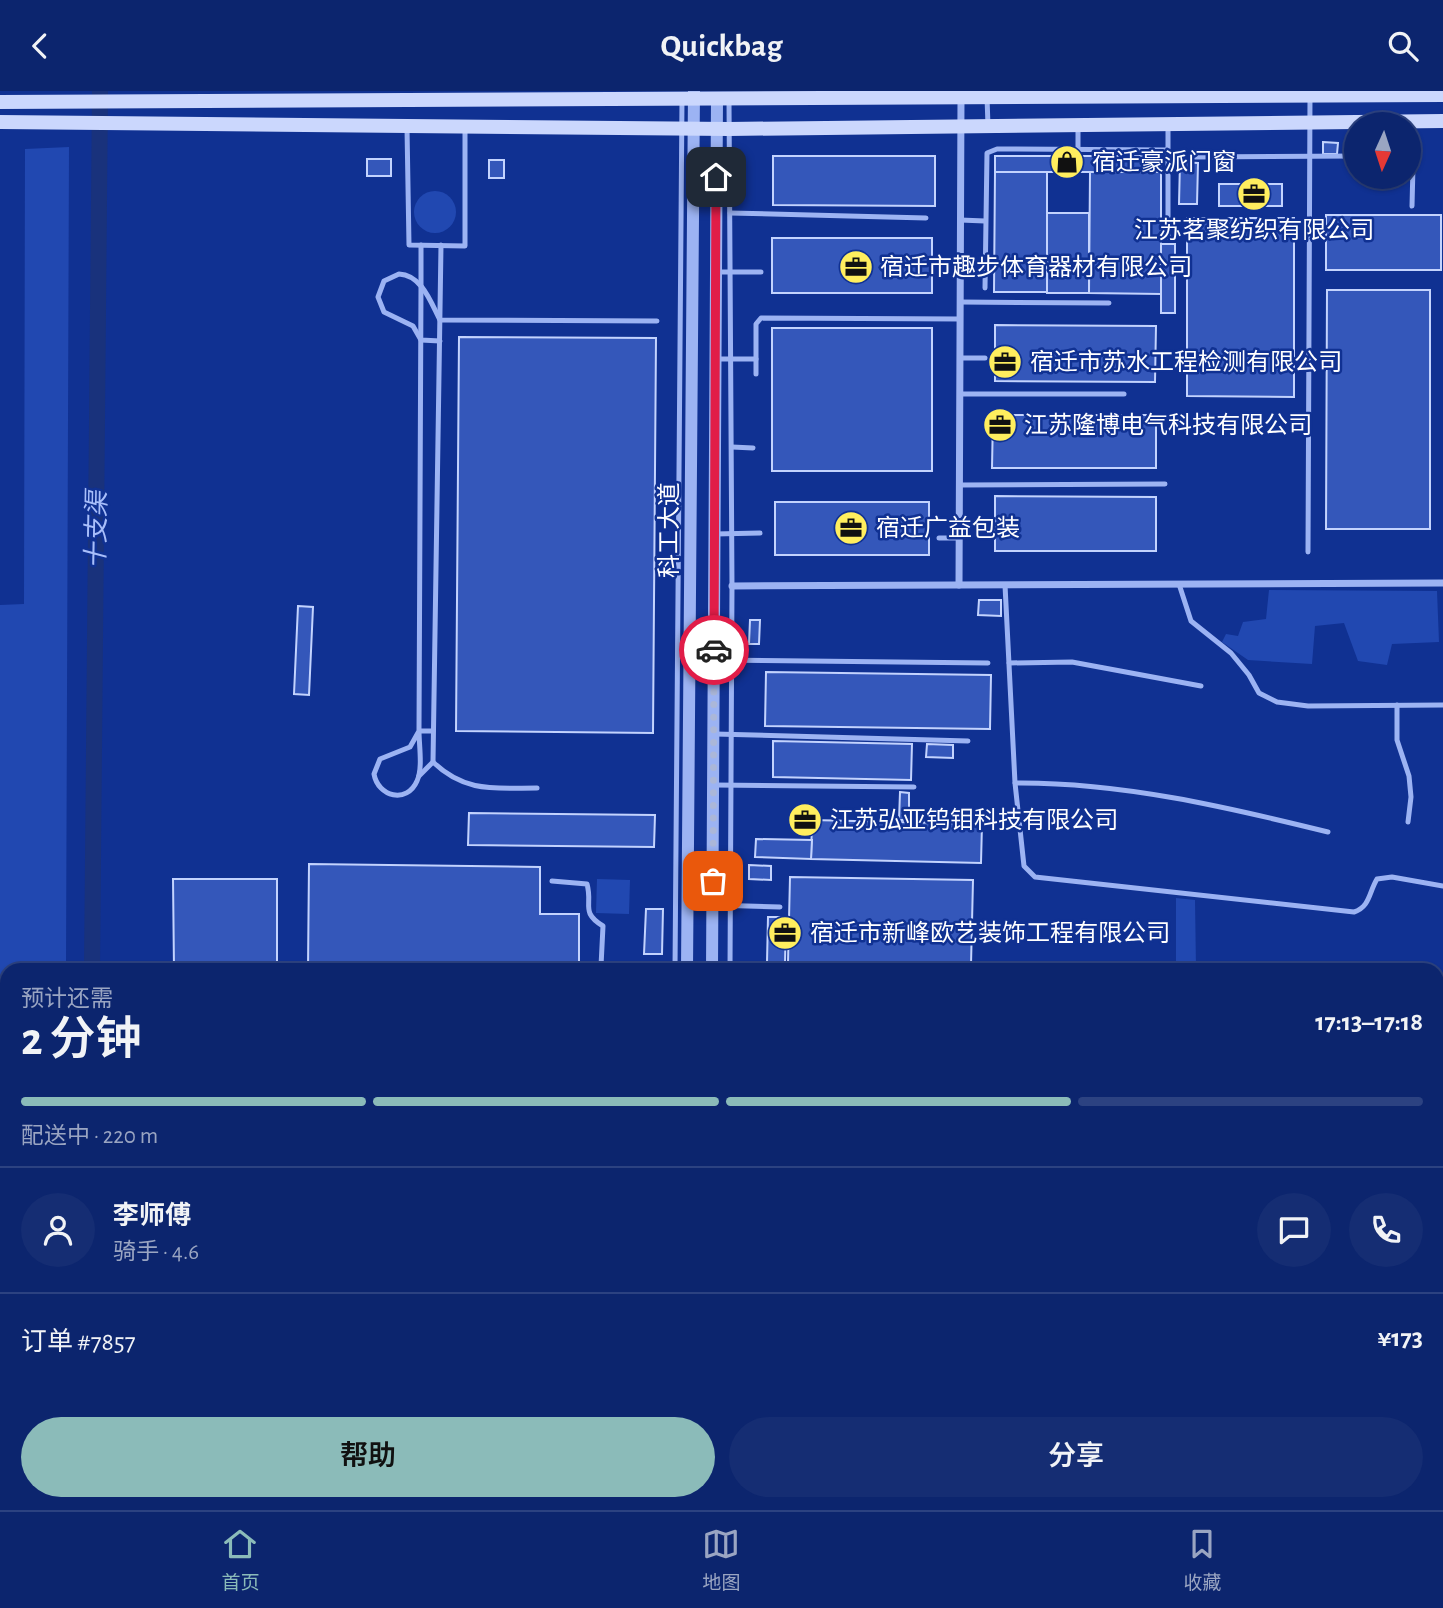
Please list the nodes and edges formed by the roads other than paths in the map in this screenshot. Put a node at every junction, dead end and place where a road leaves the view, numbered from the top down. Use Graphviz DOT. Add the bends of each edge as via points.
graph roads {
  1 [pos="1315,94"];
  2 [pos="987,95"];
  3 [pos="1443,95"];
  4 [pos="690,97"];
  5 [pos="961,98"];
  6 [pos="723,99"];
  7 [pos="0,102"];
  8 [pos="1443,121"];
  9 [pos="0,122"];
  10 [pos="1310,122"];
  11 [pos="1167,124"];
  12 [pos="407,125"];
  13 [pos="465,125"];
  14 [pos="1078,125"];
  15 [pos="961,126"];
  16 [pos="988,126"];
  17 [pos="687,129"];
  18 [pos="723,129"];
  19 [pos="1078,149"];
  20 [pos="1168,150"];
  21 [pos="1193,156"];
  22 [pos="1344,156"];
  23 [pos="1309,157"];
  24 [pos="1412,189"];
  25 [pos="1412,206"];
  26 [pos="730,213"];
  27 [pos="926,218"];
  28 [pos="960,220"];
  29 [pos="985,221"];
  30 [pos="1168,237"];
  31 [pos="421,245"];
  32 [pos="441,246"];
  33 [pos="716,272"];
  34 [pos="730,272"];
  35 [pos="761,272"];
  36 [pos="421,285"];
  37 [pos="985,288"];
  38 [pos="960,302"];
  39 [pos="1109,303"];
  40 [pos="960,319"];
  41 [pos="440,320"];
  42 [pos="657,321"];
  43 [pos="421,340"];
  44 [pos="440,341"];
  45 [pos="960,358"];
  46 [pos="985,358"];
  47 [pos="716,359"];
  48 [pos="731,359"];
  49 [pos="756,359"];
  50 [pos="756,374"];
  51 [pos="960,394"];
  52 [pos="1124,394"];
  53 [pos="732,447"];
  54 [pos="753,448"];
  55 [pos="1165,484"];
  56 [pos="960,485"];
  57 [pos="760,533"];
  58 [pos="715,534"];
  59 [pos="732,534"];
  60 [pos="939,538"];
  61 [pos="959,538"];
  62 [pos="1308,552"];
  63 [pos="1443,583"];
  64 [pos="1179,584"];
  65 [pos="959,585"];
  66 [pos="1005,585"];
  67 [pos="732,586"];
  68 [pos="714,660"];
  69 [pos="732,660"];
  70 [pos="988,663"];
  71 [pos="1009,663"];
  72 [pos="1201,686"];
  73 [pos="1397,705"];
  74 [pos="1443,705"];
  75 [pos="419,731"];
  76 [pos="433,731"];
  77 [pos="713,734"];
  78 [pos="732,734"];
  79 [pos="968,740"];
  80 [pos="433,762"];
  81 [pos="419,776"];
  82 [pos="1016,783"];
  83 [pos="713,785"];
  84 [pos="731,786"];
  85 [pos="914,787"];
  86 [pos="537,788"];
  87 [pos="1408,822"];
  88 [pos="1328,832"];
  89 [pos="552,881"];
  90 [pos="1443,886"];
  91 [pos="713,905"];
  92 [pos="730,906"];
  93 [pos="780,907"];
  94 [pos="601,963"];
  95 [pos="675,963"];
  96 [pos="687,963"];
  97 [pos="712,963"];
  98 [pos="730,963"];
  1 -- 2 [label="main road"];
  1 -- 3 [label="main road"];
  1 -- 10 [label="lane"];
  2 -- 5 [label="main road"];
  2 -- 16 [label="lane"];
  4 -- 6 [label="main road"];
  4 -- 7 [label="main road"];
  4 -- 17 [label="street, 科工大道"];
  5 -- 6 [label="main road"];
  5 -- 15 [label="street"];
  6 -- 18 [label="street, 科工大道"];
  8 -- 10 [label="main road"];
  9 -- 12 [label="main road"];
  10 -- 11 [label="main road"];
  10 -- 23 [label="lane"];
  11 -- 14 [label="main road"];
  11 -- 20 [label="lane"];
  12 -- 13 [label="main road"];
  12 -- 31 [label="lane" via="409,245"];
  13 -- 17 [label="main road"];
  13 -- 32 [label="lane" via="465,246"];
  14 -- 16 [label="main road"];
  14 -- 19 [label="lane"];
  15 -- 16 [label="main road"];
  15 -- 18 [label="main road"];
  15 -- 28 [label="street"];
  17 -- 18 [label="main road"];
  17 -- 95 [label="lane"];
  17 -- 96 [label="street, 科工大道"];
  18 -- 26 [label="lane"];
  18 -- 33 [label="street, 科工大道"];
  19 -- 20 [label="lane"];
  19 -- 29 [label="lane" via="997,149 987,153"];
  20 -- 30 [label="lane"];
  21 -- 23 [label="lane"];
  22 -- 23 [label="lane"];
  23 -- 62 [label="lane"];
  24 -- 25 [label="lane"];
  26 -- 27 [label="lane"];
  26 -- 34 [label="lane"];
  28 -- 29 [label="lane"];
  28 -- 38 [label="street"];
  29 -- 37 [label="lane"];
  31 -- 32 [label="lane"];
  31 -- 36 [label="lane"];
  32 -- 41 [label="lane"];
  33 -- 34 [label="lane"];
  33 -- 47 [label="street, 科工大道"];
  34 -- 35 [label="lane"];
  34 -- 48 [label="lane"];
  36 -- 41 [label="lane"];
  36 -- 43 [label="lane"];
  36 -- 43 [label="lane" via="399,274 384,281 378,297 384,312 413,325"];
  38 -- 39 [label="lane"];
  38 -- 40 [label="street"];
  40 -- 45 [label="street"];
  40 -- 49 [label="lane" via="767,317 757,324"];
  41 -- 42 [label="lane"];
  41 -- 44 [label="lane"];
  43 -- 44 [label="lane"];
  43 -- 75 [label="lane"];
  44 -- 76 [label="lane"];
  45 -- 46 [label="lane"];
  45 -- 51 [label="street"];
  47 -- 48 [label="lane"];
  47 -- 58 [label="street, 科工大道"];
  48 -- 49 [label="lane"];
  48 -- 53 [label="lane"];
  49 -- 50 [label="lane"];
  51 -- 52 [label="lane"];
  51 -- 56 [label="street"];
  53 -- 54 [label="lane"];
  53 -- 59 [label="lane"];
  55 -- 56 [label="lane"];
  56 -- 61 [label="street"];
  57 -- 59 [label="lane"];
  58 -- 59 [label="lane"];
  58 -- 68 [label="street, 科工大道"];
  59 -- 67 [label="lane"];
  60 -- 61 [label="lane"];
  61 -- 65 [label="street"];
  63 -- 64 [label="street"];
  64 -- 66 [label="street"];
  64 -- 73 [label="lane" via="1191,621 1231,653 1259,693 1277,702 1308,706"];
  65 -- 66 [label="street"];
  65 -- 67 [label="street"];
  66 -- 71 [label="lane"];
  67 -- 69 [label="lane"];
  68 -- 69 [label="lane"];
  68 -- 77 [label="street, 科工大道"];
  69 -- 70 [label="lane"];
  69 -- 78 [label="lane"];
  71 -- 72 [label="lane" via="1072,662"];
  71 -- 82 [label="lane"];
  73 -- 74 [label="lane"];
  73 -- 87 [label="lane" via="1397,740 1411,797"];
  75 -- 76 [label="lane"];
  75 -- 81 [label="lane"];
  75 -- 81 [label="lane" via="410,747 380,759 374,774 380,788 393,795 410,791"];
  76 -- 80 [label="lane"];
  77 -- 78 [label="lane"];
  77 -- 83 [label="street, 科工大道"];
  78 -- 79 [label="lane"];
  78 -- 84 [label="lane"];
  80 -- 81 [label="lane"];
  80 -- 86 [label="lane" via="449,778 480,787"];
  82 -- 88 [label="lane" via="1049,782 1202,803"];
  82 -- 90 [label="lane" via="1024,866 1035,877 1354,912 1368,902 1377,879 1392,877"];
  83 -- 84 [label="lane"];
  83 -- 91 [label="street, 科工大道"];
  84 -- 85 [label="lane"];
  84 -- 92 [label="lane"];
  89 -- 94 [label="lane" via="587,884 589,913 603,926"];
  91 -- 92 [label="lane"];
  91 -- 97 [label="street, 科工大道"];
  92 -- 93 [label="lane"];
  92 -- 98 [label="lane"];
}
